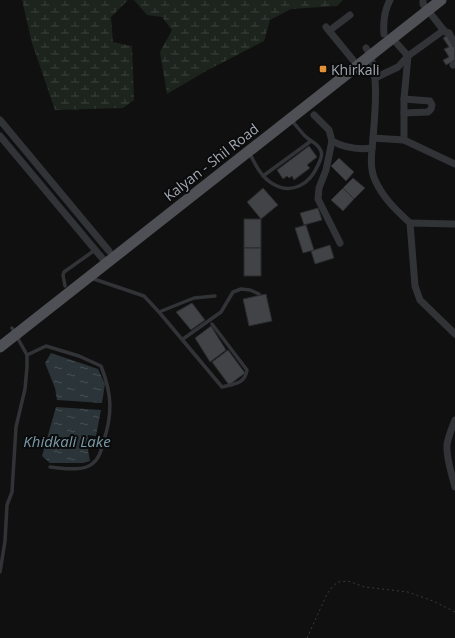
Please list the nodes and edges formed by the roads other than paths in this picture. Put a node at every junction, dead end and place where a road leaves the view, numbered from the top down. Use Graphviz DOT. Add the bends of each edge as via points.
graph roads {
  1 [pos="390,0"];
  2 [pos="441,0"];
  3 [pos="426,4"];
  4 [pos="350,15"];
  5 [pos="444,30"];
  6 [pos="388,36"];
  7 [pos="455,44"];
  8 [pos="368,51"];
  9 [pos="408,56"];
  10 [pos="353,60"];
  11 [pos="376,78"];
  12 [pos="404,99"];
  13 [pos="404,113"];
  14 [pos="314,115"];
  15 [pos="290,118"];
  16 [pos="0,120"];
  17 [pos="0,136"];
  18 [pos="374,138"];
  19 [pos="404,140"];
  20 [pos="311,141"];
  21 [pos="332,141"];
  22 [pos="372,148"];
  23 [pos="248,151"];
  24 [pos="455,164"];
  25 [pos="263,176"];
  26 [pos="410,223"];
  27 [pos="455,224"];
  28 [pos="340,243"];
  29 [pos="102,253"];
  30 [pos="88,277"];
  31 [pos="259,294"];
  32 [pos="215,296"];
  33 [pos="159,312"];
  34 [pos="212,324"];
  35 [pos="14,331"];
  36 [pos="455,334"];
  37 [pos="0,338"];
  38 [pos="183,339"];
  39 [pos="0,347"];
  40 [pos="27,355"];
  41 [pos="455,420"];
  42 [pos="50,467"];
  43 [pos="455,487"];
  44 [pos="0,531"];
  45 [pos="6,532"];
  46 [pos="5,540"];
  47 [pos="0,545"];
  48 [pos="0,572"];
  1 -- 6 [label="street" via="385,8 383,24"];
  2 -- 3 [label="main road, Kalyan - Shil Road"];
  3 -- 5 [label="street"];
  3 -- 6 [label="main road, Kalyan - Shil Road"];
  4 -- 10 [label="street" via="327,29"];
  5 -- 7 [label="street"];
  5 -- 9 [label="street"];
  6 -- 8 [label="main road, Kalyan - Shil Road"];
  6 -- 9 [label="street"];
  8 -- 10 [label="main road, Kalyan - Shil Road"];
  8 -- 11 [label="street"];
  8 -- 15 [label="main road, Kalyan - Shil Road"];
  9 -- 11 [label="street" via="398,67"];
  9 -- 12 [label="street"];
  10 -- 29 [label="main road, Kalyan - Shil Road"];
  11 -- 18 [label="street"];
  12 -- 13 [label="street"];
  12 -- 13 [label="street" via="430,101 432,105 428,112"];
  13 -- 19 [label="street"];
  14 -- 21 [label="street" via="329,130"];
  15 -- 20 [label="lane"];
  15 -- 23 [label="main road, Kalyan - Shil Road"];
  16 -- 29 [label="street"];
  17 -- 29 [label="street"];
  18 -- 19 [label="street"];
  18 -- 22 [label="street"];
  19 -- 24 [label="street"];
  20 -- 25 [label="lane"];
  20 -- 25 [label="lane" via="316,143 322,152 321,158 309,180 301,186 284,188"];
  21 -- 22 [label="street" via="341,146 363,150"];
  21 -- 28 [label="street" via="318,200"];
  22 -- 26 [label="street" via="375,179 390,204"];
  23 -- 25 [label="lane"];
  23 -- 30 [label="main road, Kalyan - Shil Road"];
  26 -- 27 [label="street"];
  26 -- 36 [label="street" via="415,286 420,300"];
  29 -- 35 [label="main road, Kalyan - Shil Road"];
  30 -- 33 [label="lane" via="144,296"];
  30 -- 35 [label="main road, Kalyan - Shil Road"];
  31 -- 38 [label="lane" via="240,289 233,292 221,312"];
  32 -- 33 [label="lane" via="194,298"];
  33 -- 38 [label="lane"];
  34 -- 38 [label="lane" via="247,370 246,376 238,383 222,387"];
  35 -- 37 [label="main road, Kalyan - Shil Road"];
  35 -- 39 [label="main road, Kalyan - Shil Road"];
  35 -- 40 [label="lane"];
  40 -- 42 [label="lane" via="46,346 79,356 101,366 108,383 109,426 98,458 91,465 73,469"];
  40 -- 45 [label="lane" via="25,388 16,427 12,492 7,505"];
  41 -- 43 [label="street" via="447,445 448,462"];
  44 -- 45 [label="lane"];
  45 -- 46 [label="lane"];
  46 -- 47 [label="lane"];
  46 -- 48 [label="lane"];
}
